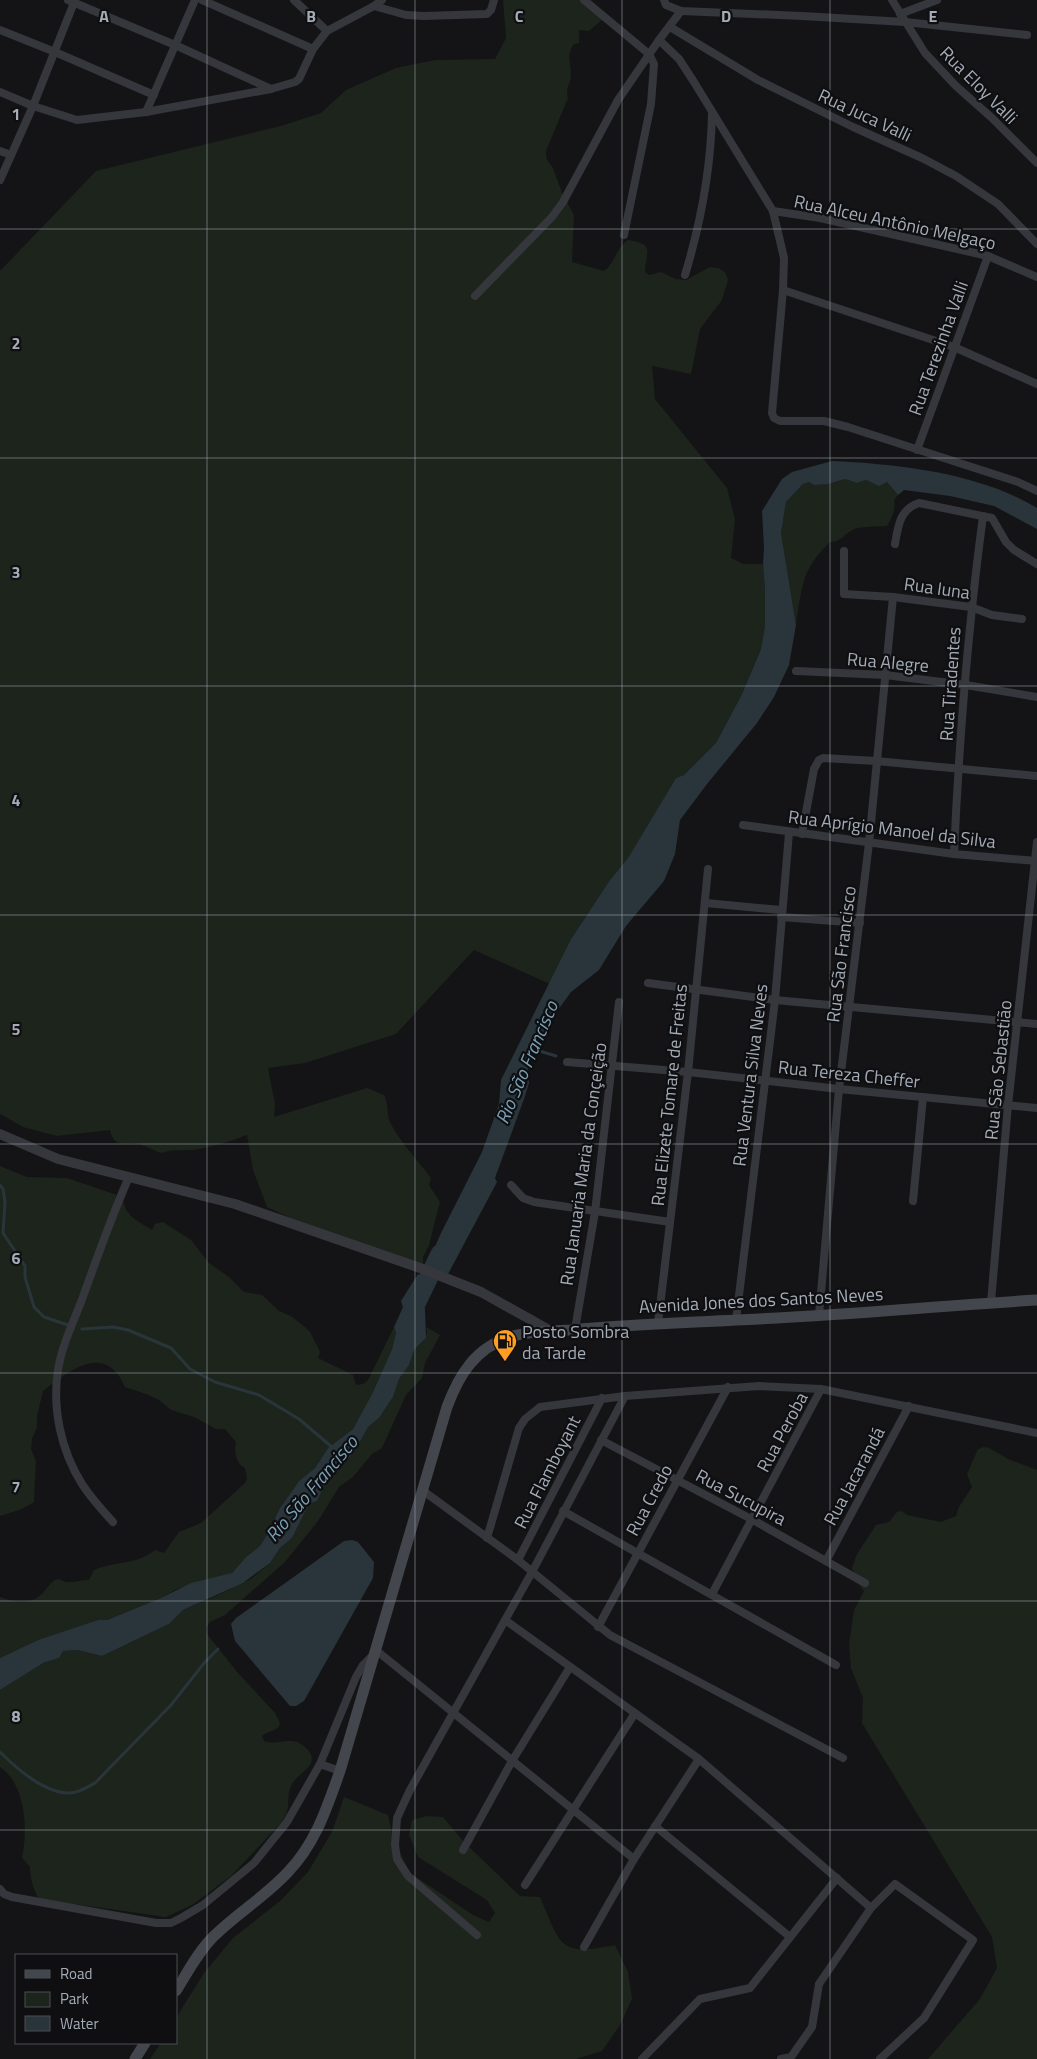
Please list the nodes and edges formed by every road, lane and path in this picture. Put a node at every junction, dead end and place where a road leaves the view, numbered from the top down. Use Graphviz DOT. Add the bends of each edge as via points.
graph roads {
  1 [pos="196,0"];
  2 [pos="202,0"];
  3 [pos="294,0"];
  4 [pos="382,0"];
  5 [pos="494,0"];
  6 [pos="584,0"];
  7 [pos="664,0"];
  8 [pos="892,0"];
  9 [pos="938,0"];
  10 [pos="72,1"];
  11 [pos="374,6"];
  12 [pos="681,11"];
  13 [pos="900,14"];
  14 [pos="906,22"];
  15 [pos="670,27"];
  16 [pos="0,30"];
  17 [pos="327,31"];
  18 [pos="1027,35"];
  19 [pos="659,40"];
  20 [pos="175,45"];
  21 [pos="313,49"];
  22 [pos="55,52"];
  23 [pos="649,54"];
  24 [pos="271,89"];
  25 [pos="0,92"];
  26 [pos="154,95"];
  27 [pos="33,106"];
  28 [pos="146,112"];
  29 [pos="712,113"];
  30 [pos="0,150"];
  31 [pos="11,155"];
  32 [pos="1037,163"];
  33 [pos="0,180"];
  34 [pos="773,211"];
  35 [pos="624,235"];
  36 [pos="1037,244"];
  37 [pos="988,256"];
  38 [pos="685,275"];
  39 [pos="1037,277"];
  40 [pos="783,290"];
  41 [pos="475,296"];
  42 [pos="954,347"];
  43 [pos="1037,384"];
  44 [pos="917,450"];
  45 [pos="1037,491"];
  46 [pos="983,516"];
  47 [pos="895,544"];
  48 [pos="844,551"];
  49 [pos="1037,564"];
  50 [pos="893,597"];
  51 [pos="971,607"];
  52 [pos="1022,619"];
  53 [pos="796,671"];
  54 [pos="885,675"];
  55 [pos="966,685"];
  56 [pos="1037,697"];
  57 [pos="876,760"];
  58 [pos="958,769"];
  59 [pos="1037,776"];
  60 [pos="743,825"];
  61 [pos="789,833"];
  62 [pos="802,834"];
  63 [pos="869,842"];
  64 [pos="1037,842"];
  65 [pos="954,854"];
  66 [pos="1036,860"];
  67 [pos="708,870"];
  68 [pos="706,903"];
  69 [pos="781,914"];
  70 [pos="860,923"];
  71 [pos="1028,937"];
  72 [pos="1037,938"];
  73 [pos="648,983"];
  74 [pos="696,990"];
  75 [pos="775,1000"];
  76 [pos="619,1002"];
  77 [pos="850,1008"];
  78 [pos="1018,1022"];
  79 [pos="1037,1024"];
  80 [pos="567,1062"];
  81 [pos="612,1066"];
  82 [pos="688,1072"];
  83 [pos="765,1080"];
  84 [pos="839,1089"];
  85 [pos="923,1097"];
  86 [pos="1008,1105"];
  87 [pos="1037,1108"];
  88 [pos="0,1134"];
  89 [pos="129,1177"];
  90 [pos="511,1185"];
  91 [pos="913,1200"];
  92 [pos="595,1212"];
  93 [pos="670,1222"];
  94 [pos="1037,1300"];
  95 [pos="991,1302"];
  96 [pos="819,1316"];
  97 [pos="736,1320"];
  98 [pos="658,1323"];
  99 [pos="575,1329"];
  100 [pos="552,1331"];
  101 [pos="728,1387"];
  102 [pos="821,1389"];
  103 [pos="625,1396"];
  104 [pos="602,1398"];
  105 [pos="909,1406"];
  106 [pos="1037,1433"];
  107 [pos="601,1440"];
  108 [pos="677,1480"];
  109 [pos="422,1490"];
  110 [pos="563,1511"];
  111 [pos="752,1520"];
  112 [pos="113,1522"];
  113 [pos="487,1538"];
  114 [pos="639,1552"];
  115 [pos="518,1560"];
  116 [pos="826,1561"];
  117 [pos="532,1572"];
  118 [pos="865,1583"];
  119 [pos="712,1594"];
  120 [pos="505,1620"];
  121 [pos="598,1627"];
  122 [pos="376,1651"];
  123 [pos="836,1664"];
  124 [pos="570,1666"];
  125 [pos="453,1712"];
  126 [pos="635,1712"];
  127 [pos="843,1758"];
  128 [pos="700,1759"];
  129 [pos="512,1761"];
  130 [pos="320,1764"];
  131 [pos="340,1770"];
  132 [pos="573,1810"];
  133 [pos="655,1826"];
  134 [pos="463,1850"];
  135 [pos="634,1859"];
  136 [pos="837,1878"];
  137 [pos="525,1885"];
  138 [pos="0,1889"];
  139 [pos="871,1908"];
  140 [pos="477,1935"];
  141 [pos="790,1937"];
  142 [pos="584,1947"];
  143 [pos="178,1988"];
  144 [pos="144,2044"];
  145 [pos="135,2059"];
  146 [pos="642,2059"];
  147 [pos="781,2059"];
  148 [pos="880,2059"];
  1 -- 20 [label="street"];
  2 -- 21 [label="street"];
  3 -- 17 [label="street"];
  4 -- 11 [label="street"];
  5 -- 11 [label="street" via="487,14 440,17 406,15"];
  6 -- 23 [label="street"];
  7 -- 12 [label="street" via="666,5"];
  8 -- 13 [label="street, Rua Eloy Valli"];
  9 -- 13 [label="street"];
  10 -- 20 [label="street"];
  10 -- 22 [label="street"];
  11 -- 17 [label="street"];
  12 -- 14 [label="street"];
  12 -- 15 [label="street"];
  13 -- 14 [label="street, Rua Eloy Valli"];
  14 -- 18 [label="street"];
  14 -- 32 [label="street, Rua Eloy Valli" via="925,53"];
  15 -- 19 [label="street"];
  15 -- 36 [label="street, Rua Juca Valli" via="758,80 956,176 998,204"];
  16 -- 22 [label="street"];
  17 -- 21 [label="street"];
  19 -- 23 [label="street"];
  19 -- 29 [label="street" via="679,59"];
  20 -- 24 [label="street"];
  20 -- 26 [label="street"];
  21 -- 24 [label="street" via="299,79"];
  22 -- 26 [label="street"];
  22 -- 27 [label="street"];
  23 -- 35 [label="street" via="654,64 651,104"];
  23 -- 41 [label="street" via="618,100 563,202"];
  24 -- 28 [label="street"];
  25 -- 27 [label="street"];
  26 -- 28 [label="street"];
  27 -- 28 [label="street" via="77,120"];
  27 -- 31 [label="street"];
  29 -- 34 [label="street"];
  29 -- 38 [label="street" via="703,205"];
  30 -- 31 [label="street"];
  31 -- 33 [label="street"];
  34 -- 37 [label="street, Rua Alceu Antônio Melgaço" via="820,218"];
  34 -- 40 [label="street" via="784,258"];
  37 -- 39 [label="street, Rua Alceu Antônio Melgaço"];
  37 -- 42 [label="street, Rua Terezinha Valli"];
  40 -- 42 [label="street"];
  40 -- 44 [label="street" via="774,418 780,421 824,421"];
  42 -- 43 [label="street"];
  42 -- 44 [label="street, Rua Terezinha Valli"];
  44 -- 45 [label="street"];
  46 -- 47 [label="street" via="918,503 911,506 899,521"];
  46 -- 49 [label="street" via="994,520 1014,550"];
  46 -- 51 [label="street, Rua Tiradentes"];
  48 -- 50 [label="street, Rua Iuna" via="843,592"];
  50 -- 51 [label="street, Rua Iuna"];
  50 -- 54 [label="street, Rua São Francisco"];
  51 -- 52 [label="street, Rua Iuna" via="992,615"];
  51 -- 55 [label="street, Rua Tiradentes"];
  53 -- 54 [label="street, Rua Alegre"];
  54 -- 55 [label="street, Rua Alegre"];
  54 -- 57 [label="street, Rua São Francisco"];
  55 -- 56 [label="street, Rua Alegre"];
  55 -- 58 [label="street, Rua Tiradentes"];
  57 -- 58 [label="street"];
  57 -- 62 [label="street" via="819,760 814,769"];
  57 -- 63 [label="street, Rua São Francisco"];
  58 -- 59 [label="street"];
  58 -- 65 [label="street, Rua Tiradentes"];
  60 -- 61 [label="street, Rua Aprígio Manoel da Silva"];
  61 -- 62 [label="street, Rua Aprígio Manoel da Silva"];
  61 -- 69 [label="street, Rua Ventura Silva Neves"];
  62 -- 63 [label="street, Rua Aprígio Manoel da Silva"];
  63 -- 65 [label="street, Rua Aprígio Manoel da Silva"];
  63 -- 70 [label="street, Rua São Francisco"];
  64 -- 66 [label="street, Rua São Sebastião"];
  65 -- 66 [label="street, Rua Aprígio Manoel da Silva"];
  66 -- 71 [label="street, Rua São Sebastião"];
  67 -- 68 [label="street, Rua Elizete Tomare de Freitas"];
  68 -- 69 [label="street"];
  68 -- 74 [label="street, Rua Elizete Tomare de Freitas"];
  69 -- 70 [label="street"];
  69 -- 75 [label="street, Rua Ventura Silva Neves"];
  70 -- 77 [label="street, Rua São Francisco"];
  71 -- 72 [label="street"];
  71 -- 78 [label="street, Rua São Sebastião"];
  73 -- 74 [label="street"];
  74 -- 75 [label="street"];
  74 -- 82 [label="street, Rua Elizete Tomare de Freitas"];
  75 -- 77 [label="street"];
  75 -- 83 [label="street, Rua Ventura Silva Neves"];
  76 -- 81 [label="street, Rua Januaria Maria da Conçeição"];
  77 -- 78 [label="street"];
  77 -- 84 [label="street, Rua São Francisco"];
  78 -- 79 [label="street"];
  78 -- 86 [label="street, Rua São Sebastião"];
  80 -- 81 [label="street, Rua Tereza Cheffer"];
  81 -- 82 [label="street, Rua Tereza Cheffer"];
  81 -- 92 [label="street, Rua Januaria Maria da Conçeição"];
  82 -- 83 [label="street, Rua Tereza Cheffer"];
  82 -- 93 [label="street, Rua Elizete Tomare de Freitas"];
  83 -- 84 [label="street, Rua Tereza Cheffer"];
  83 -- 97 [label="street, Rua Ventura Silva Neves"];
  84 -- 85 [label="street, Rua Tereza Cheffer"];
  84 -- 96 [label="street, Rua São Francisco"];
  85 -- 86 [label="street, Rua Tereza Cheffer"];
  85 -- 91 [label="street"];
  86 -- 87 [label="street, Rua Tereza Cheffer"];
  86 -- 95 [label="street, Rua São Sebastião"];
  88 -- 89 [label="street" via="58,1159"];
  89 -- 100 [label="street" via="236,1204 423,1269 481,1292"];
  89 -- 112 [label="street" via="64,1350 57,1385 60,1427 71,1464"];
  90 -- 92 [label="street" via="528,1200"];
  92 -- 93 [label="street"];
  92 -- 99 [label="street, Rua Januaria Maria da Conçeição"];
  93 -- 98 [label="street, Rua Elizete Tomare de Freitas"];
  94 -- 95 [label="main road, Avenida Jones dos Santos Neves"];
  95 -- 96 [label="main road, Avenida Jones dos Santos Neves"];
  96 -- 97 [label="main road, Avenida Jones dos Santos Neves"];
  97 -- 98 [label="main road, Avenida Jones dos Santos Neves"];
  98 -- 99 [label="main road, Avenida Jones dos Santos Neves"];
  99 -- 100 [label="main road, Avenida Jones dos Santos Neves"];
  100 -- 109 [label="main road, Avenida Jones dos Santos Neves" via="511,1336 472,1360 457,1381"];
  101 -- 102 [label="street"];
  101 -- 103 [label="street"];
  101 -- 108 [label="street, Rua Credo"];
  102 -- 105 [label="street"];
  102 -- 111 [label="street, Rua Peroba"];
  103 -- 104 [label="street"];
  103 -- 107 [label="street"];
  104 -- 113 [label="street" via="540,1407 525,1419 519,1428"];
  104 -- 115 [label="street, Rua Flamboyant"];
  105 -- 106 [label="street"];
  105 -- 116 [label="street, Rua Jacarandá"];
  107 -- 108 [label="street, Rua Sucupira"];
  107 -- 110 [label="street"];
  108 -- 111 [label="street, Rua Sucupira"];
  108 -- 114 [label="street, Rua Credo"];
  109 -- 113 [label="street"];
  109 -- 122 [label="main road, Avenida Jones dos Santos Neves"];
  110 -- 114 [label="street"];
  110 -- 117 [label="street"];
  111 -- 116 [label="street, Rua Sucupira"];
  111 -- 119 [label="street, Rua Peroba"];
  113 -- 115 [label="street"];
  114 -- 119 [label="street"];
  114 -- 121 [label="street, Rua Credo"];
  115 -- 117 [label="street"];
  116 -- 118 [label="street, Rua Sucupira"];
  117 -- 120 [label="street"];
  117 -- 121 [label="street"];
  119 -- 123 [label="street"];
  120 -- 124 [label="street"];
  120 -- 125 [label="street"];
  121 -- 127 [label="street"];
  122 -- 125 [label="street"];
  122 -- 130 [label="street" via="356,1677"];
  122 -- 131 [label="main road, Avenida Jones dos Santos Neves"];
  124 -- 126 [label="street"];
  124 -- 129 [label="street"];
  125 -- 129 [label="street"];
  125 -- 140 [label="street" via="397,1818 395,1845 397,1859 408,1876"];
  126 -- 128 [label="street"];
  126 -- 132 [label="street"];
  128 -- 133 [label="street"];
  128 -- 136 [label="street"];
  129 -- 132 [label="street"];
  129 -- 134 [label="street"];
  130 -- 131 [label="street"];
  130 -- 138 [label="street" via="287,1822 254,1863 203,1905 171,1923 12,1897"];
  131 -- 143 [label="main road, Avenida Jones dos Santos Neves" via="320,1826 307,1849 288,1872 212,1938"];
  132 -- 135 [label="street"];
  132 -- 137 [label="street"];
  133 -- 135 [label="street"];
  133 -- 141 [label="street"];
  135 -- 142 [label="street"];
  136 -- 139 [label="street"];
  136 -- 141 [label="street"];
  139 -- 147 [label="street" via="819,1984 812,2027 791,2057"];
  139 -- 148 [label="street" via="896,1884 973,1940 924,2018"];
  141 -- 146 [label="street" via="750,1988 700,1998"];
  144 -- 145 [label="main road"];
}
